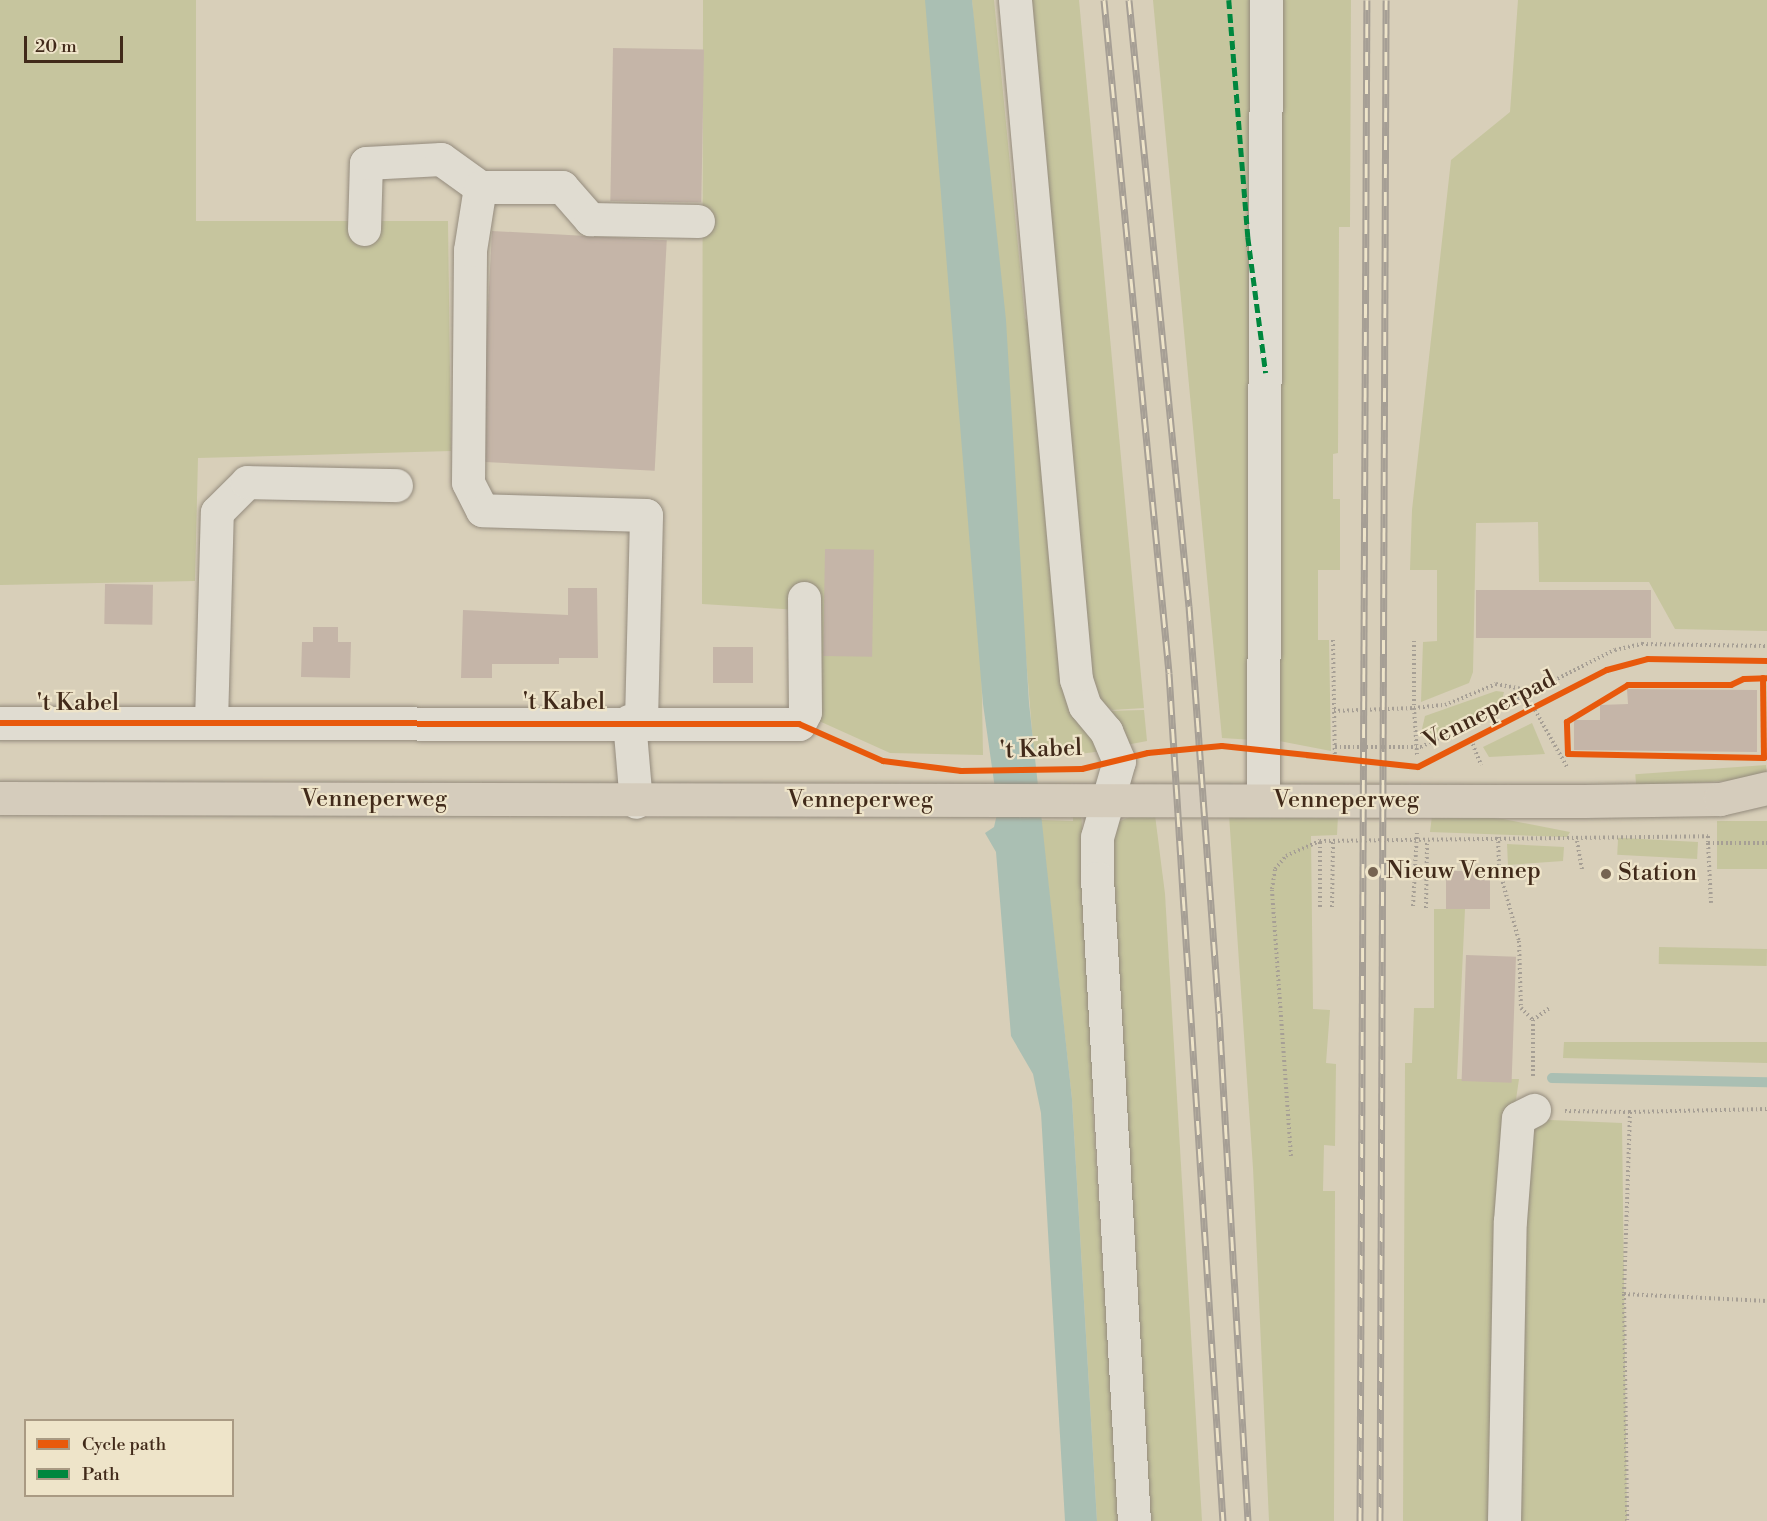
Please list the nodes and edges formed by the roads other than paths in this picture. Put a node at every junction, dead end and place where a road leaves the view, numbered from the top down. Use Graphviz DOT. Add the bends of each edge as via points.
graph roads {
  1 [pos="1015,0"];
  2 [pos="1266,0"];
  3 [pos="480,187"];
  4 [pos="698,221"];
  5 [pos="364,229"];
  6 [pos="396,485"];
  7 [pos="804,598"];
  8 [pos="635,721"];
  9 [pos="211,722"];
  10 [pos="0,723"];
  11 [pos="1767,788"];
  12 [pos="0,798"];
  13 [pos="1720,799"];
  14 [pos="1263,800"];
  15 [pos="1094,801"];
  16 [pos="636,802"];
  17 [pos="1767,809"];
  18 [pos="1534,1110"];
  19 [pos="1134,1521"];
  20 [pos="1504,1521"];
  1 -- 15 [label="street" via="1076,680 1085,706 1106,731 1119,761"];
  2 -- 14 [label="street"];
  3 -- 4 [label="street" via="562,186 590,219"];
  3 -- 5 [label="street" via="441,159 366,162"];
  3 -- 8 [label="street" via="470,250 468,482 482,510 646,515"];
  6 -- 9 [label="street" via="247,482 217,512"];
  7 -- 8 [label="street, 't Kabel" via="805,712 799,724"];
  8 -- 9 [label="street, 't Kabel"];
  8 -- 16 [label="street, 't Kabel"];
  9 -- 10 [label="street, 't Kabel"];
  11 -- 13 [label="main road, Venneperweg"];
  12 -- 16 [label="main road, Venneperweg"];
  13 -- 14 [label="main road, Venneperweg"];
  13 -- 17 [label="main road, Venneperweg"];
  14 -- 15 [label="main road, Venneperweg"];
  15 -- 16 [label="main road, Venneperweg"];
  15 -- 19 [label="street"];
  18 -- 20 [label="street" via="1518,1118 1510,1221"];
}
